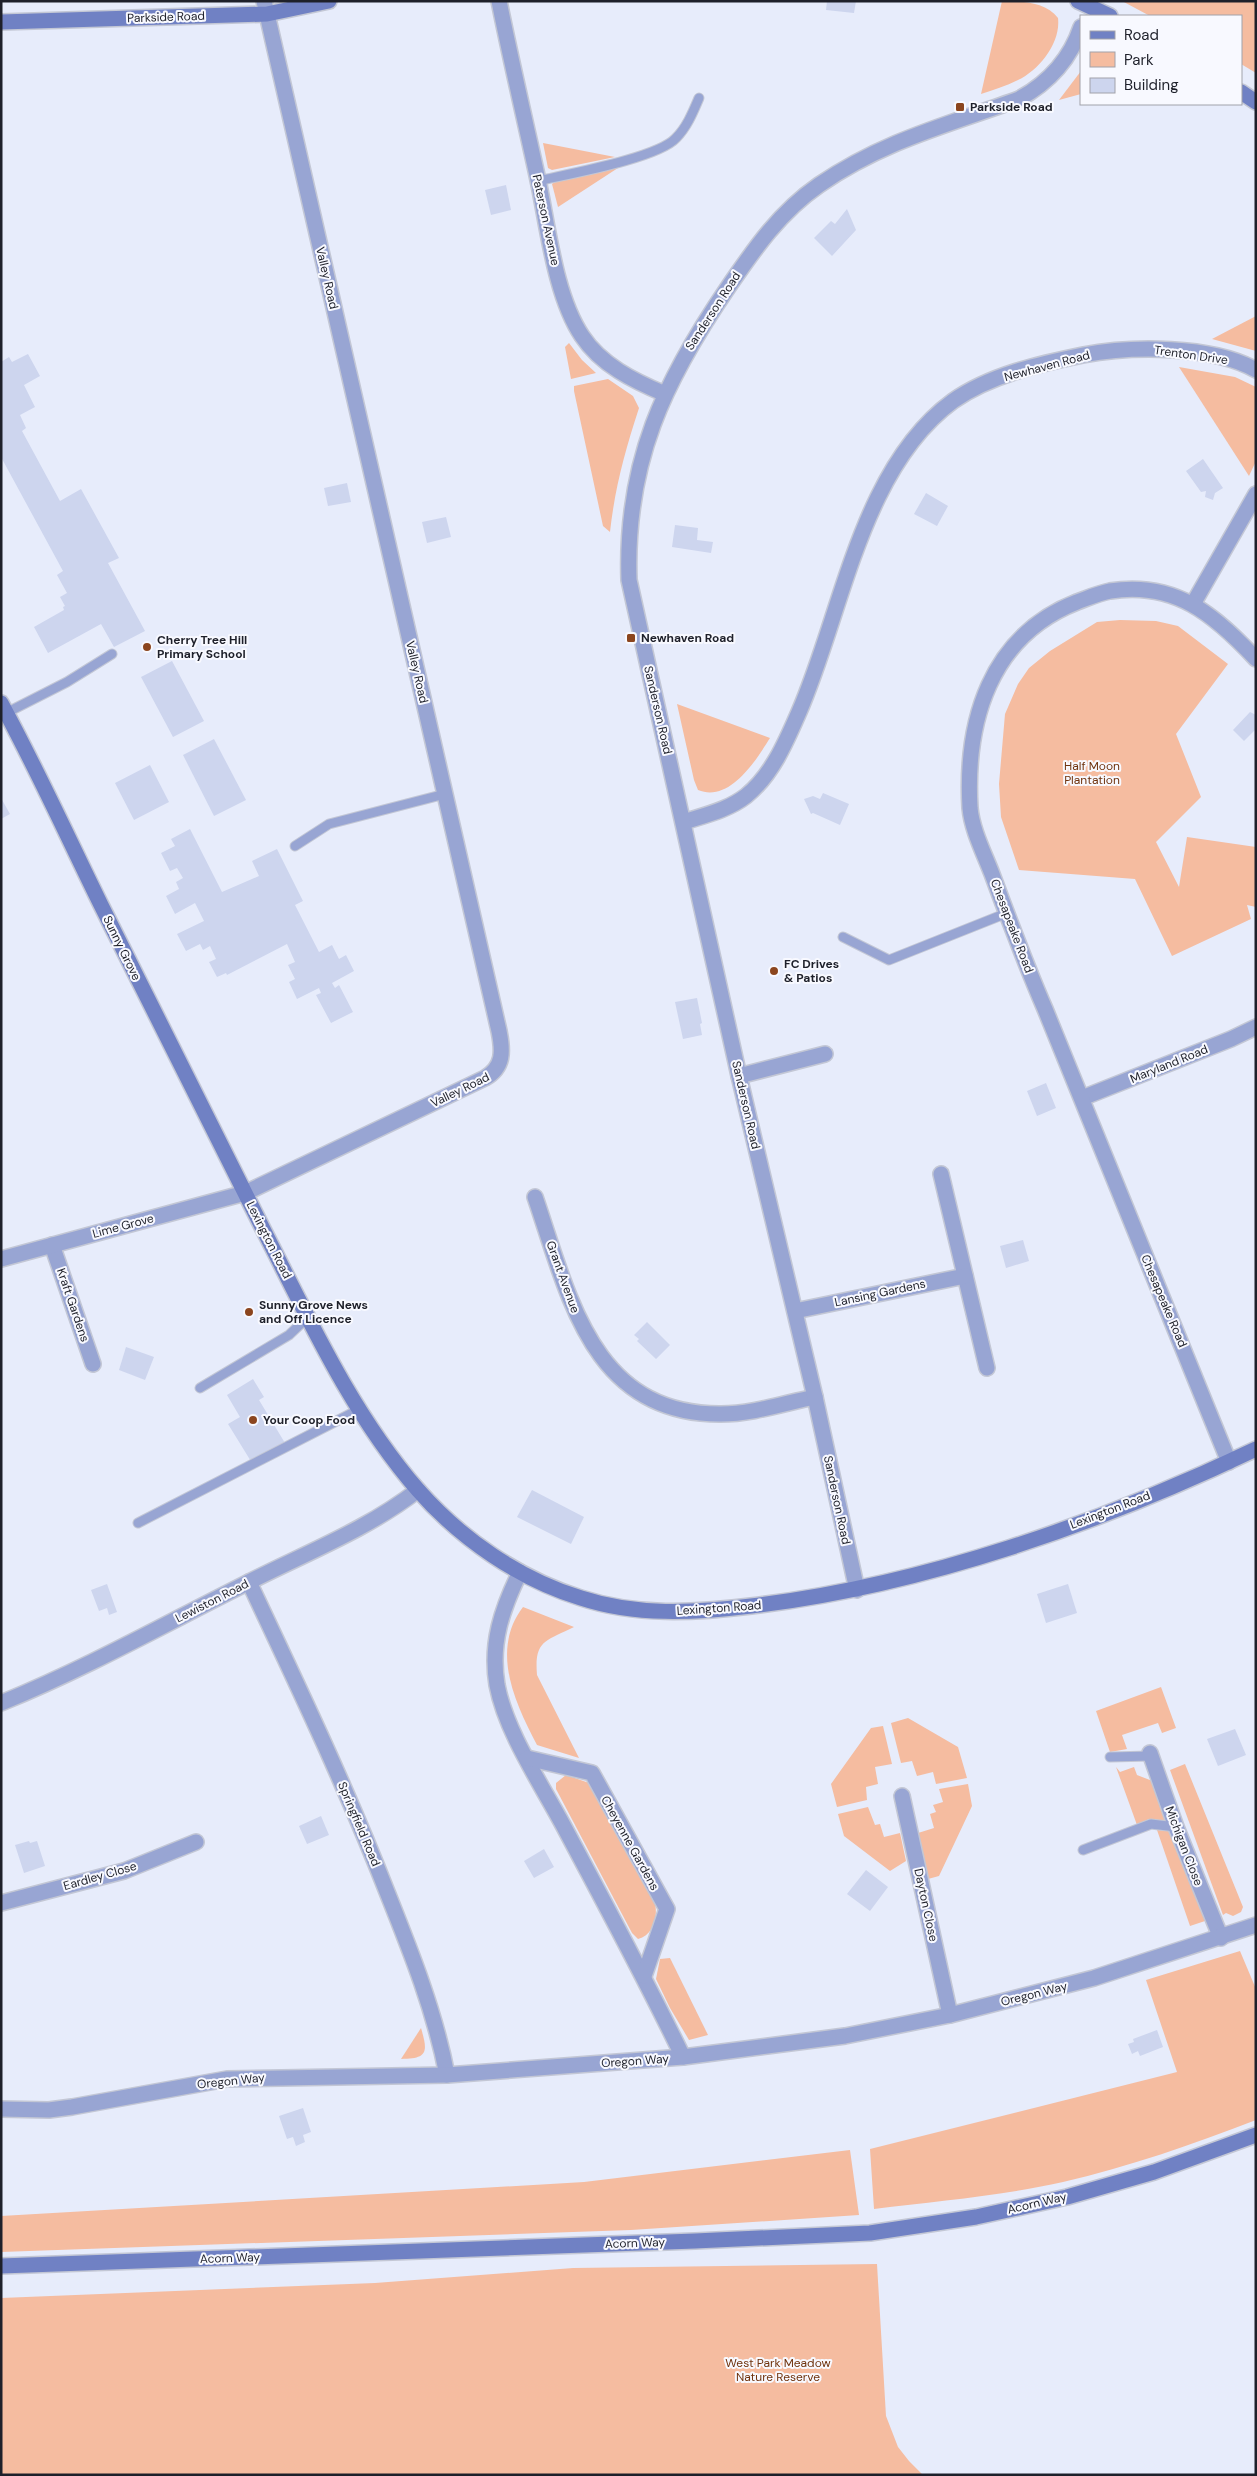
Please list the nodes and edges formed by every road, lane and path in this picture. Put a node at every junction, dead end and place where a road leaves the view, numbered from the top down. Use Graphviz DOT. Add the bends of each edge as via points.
graph roads {
  1 [pos="329,1"];
  2 [pos="499,1"];
  3 [pos="265,8"];
  4 [pos="1083,8"];
  5 [pos="1107,15"];
  6 [pos="1,22"];
  7 [pos="1080,31"];
  8 [pos="1242,93"];
  9 [pos="699,98"];
  10 [pos="1256,102"];
  11 [pos="538,181"];
  12 [pos="1125,349"];
  13 [pos="1256,370"];
  14 [pos="664,394"];
  15 [pos="1256,494"];
  16 [pos="1193,604"];
  17 [pos="112,654"];
  18 [pos="1256,659"];
  19 [pos="4,708"];
  20 [pos="445,794"];
  21 [pos="684,822"];
  22 [pos="295,846"];
  23 [pos="1006,913"];
  24 [pos="843,937"];
  25 [pos="1256,1026"];
  26 [pos="825,1054"];
  27 [pos="739,1076"];
  28 [pos="1082,1098"];
  29 [pos="941,1174"];
  30 [pos="245,1193"];
  31 [pos="535,1197"];
  32 [pos="52,1245"];
  33 [pos="1,1259"];
  34 [pos="966,1276"];
  35 [pos="794,1311"];
  36 [pos="308,1318"];
  37 [pos="93,1364"];
  38 [pos="987,1368"];
  39 [pos="200,1388"];
  40 [pos="815,1397"];
  41 [pos="360,1409"];
  42 [pos="1256,1449"];
  43 [pos="1228,1462"];
  44 [pos="418,1490"];
  45 [pos="138,1522"];
  46 [pos="520,1572"];
  47 [pos="249,1582"];
  48 [pos="857,1590"];
  49 [pos="1,1703"];
  50 [pos="1151,1754"];
  51 [pos="1110,1757"];
  52 [pos="527,1758"];
  53 [pos="902,1796"];
  54 [pos="1176,1827"];
  55 [pos="196,1842"];
  56 [pos="1083,1850"];
  57 [pos="1,1903"];
  58 [pos="1256,1925"];
  59 [pos="1221,1938"];
  60 [pos="644,1976"];
  61 [pos="950,2015"];
  62 [pos="683,2057"];
  63 [pos="447,2075"];
  64 [pos="1,2109"];
  65 [pos="1256,2135"];
  66 [pos="1,2266"];
  1 -- 3 [label="street, Parkside Road"];
  2 -- 11 [label="street, Paterson Avenue"];
  3 -- 6 [label="street, Parkside Road"];
  3 -- 20 [label="street, Valley Road"];
  4 -- 5 [label="street"];
  7 -- 14 [label="street, Sanderson Road" via="1064,63 1019,100 918,133 878,150 798,201 765,234 706,320"];
  8 -- 10 [label="street"];
  9 -- 11 [label="lane" via="676,139 657,152"];
  11 -- 14 [label="street, Paterson Avenue" via="565,302 576,328 606,362 628,377"];
  12 -- 13 [label="street, Trenton Drive" via="1225,358"];
  12 -- 21 [label="street, Newhaven Road" via="1063,359 1007,375 964,394 933,418 894,468 876,502 842,585 816,673 779,755 753,790 739,801 726,809"];
  14 -- 21 [label="street, Sanderson Road" via="636,478 629,529 630,580"];
  15 -- 16 [label="street"];
  16 -- 18 [label="street, Chesapeake Road"];
  16 -- 23 [label="street, Chesapeake Road" via="1154,590 1107,592 1048,616 1001,660 989,681 972,741 970,811"];
  17 -- 19 [label="lane" via="67,682"];
  19 -- 30 [label="street, Sunny Grove"];
  20 -- 22 [label="lane" via="329,824"];
  20 -- 30 [label="street, Valley Road" via="502,1044 499,1065 485,1078"];
  21 -- 27 [label="street, Sanderson Road"];
  23 -- 24 [label="lane" via="889,960"];
  23 -- 28 [label="street, Chesapeake Road"];
  25 -- 28 [label="street, Maryland Road"];
  26 -- 27 [label="street"];
  27 -- 35 [label="street, Sanderson Road"];
  28 -- 43 [label="street, Chesapeake Road"];
  29 -- 34 [label="street"];
  30 -- 32 [label="street, Lime Grove"];
  30 -- 36 [label="street, Lexington Road"];
  31 -- 40 [label="street, Grant Avenue" via="576,1315 614,1374 636,1391 664,1407 685,1413 723,1414"];
  32 -- 33 [label="street, Lime Grove"];
  32 -- 37 [label="street, Kraft Gardens"];
  34 -- 35 [label="street, Lansing Gardens"];
  34 -- 38 [label="street"];
  35 -- 40 [label="street, Sanderson Road"];
  36 -- 39 [label="lane" via="289,1335"];
  36 -- 41 [label="street, Lexington Road"];
  40 -- 48 [label="street, Sanderson Road"];
  41 -- 44 [label="street, Lexington Road"];
  41 -- 45 [label="lane"];
  42 -- 43 [label="street, Lexington Road"];
  43 -- 48 [label="street, Lexington Road" via="1031,1540"];
  44 -- 46 [label="street, Lexington Road" via="482,1549"];
  44 -- 47 [label="street, Lewiston Road" via="395,1508"];
  46 -- 48 [label="street, Lexington Road" via="576,1597 644,1610 686,1612 732,1608"];
  46 -- 52 [label="street" via="498,1626 494,1658 500,1696"];
  47 -- 49 [label="street, Lewiston Road" via="123,1647"];
  47 -- 63 [label="street, Springfield Road" via="373,1856 420,1977"];
  50 -- 51 [label="lane"];
  50 -- 54 [label="street, Michigan Close"];
  52 -- 60 [label="street"];
  52 -- 60 [label="street, Cheyenne Gardens" via="592,1773 667,1909"];
  53 -- 61 [label="street, Dayton Close"];
  54 -- 56 [label="lane" via="1151,1824"];
  54 -- 59 [label="street, Michigan Close"];
  55 -- 57 [label="street, Eardley Close" via="124,1871"];
  58 -- 59 [label="street, Oregon Way"];
  59 -- 61 [label="street, Oregon Way" via="1094,1978"];
  60 -- 62 [label="street"];
  61 -- 62 [label="street, Oregon Way" via="845,2036"];
  62 -- 63 [label="street, Oregon Way"];
  63 -- 64 [label="street, Oregon Way" via="251,2077 49,2110"];
  65 -- 66 [label="street, Acorn Way" via="1154,2172 1067,2196 976,2217 870,2232"];
}
